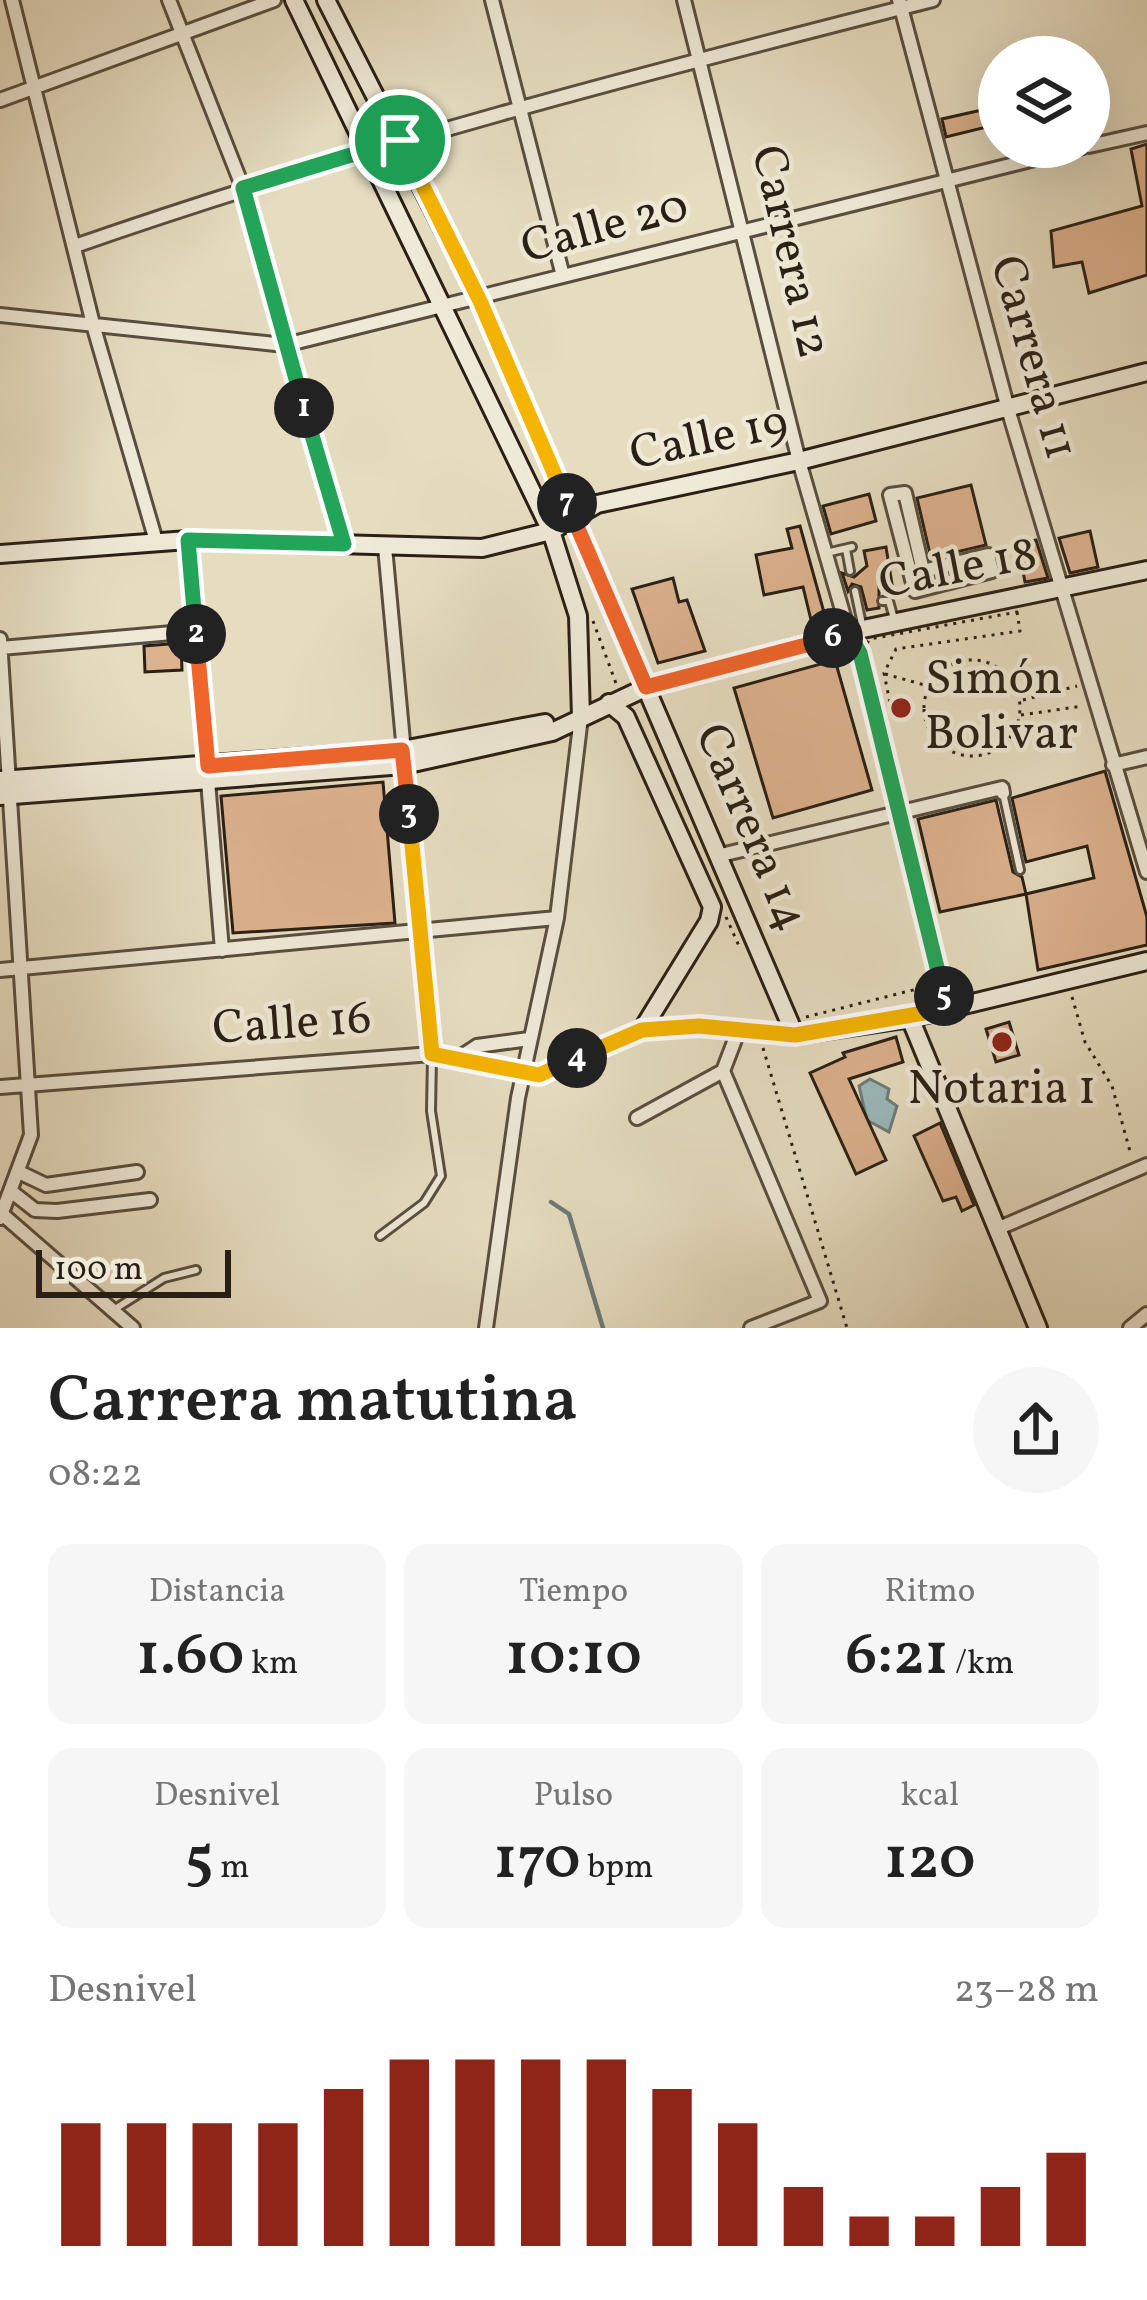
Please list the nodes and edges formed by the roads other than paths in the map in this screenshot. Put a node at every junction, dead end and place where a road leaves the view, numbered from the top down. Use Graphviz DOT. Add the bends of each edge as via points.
graph roads {
  1 [pos="12,0"];
  2 [pos="169,0"];
  3 [pos="274,0"];
  4 [pos="294,0"];
  5 [pos="326,0"];
  6 [pos="492,0"];
  7 [pos="685,0"];
  8 [pos="933,0"];
  9 [pos="900,4"];
  10 [pos="186,33"];
  11 [pos="704,62"];
  12 [pos="33,90"];
  13 [pos="0,100"];
  14 [pos="520,112"];
  15 [pos="1147,133"];
  16 [pos="400,140"];
  17 [pos="1110,141"];
  18 [pos="367,148"];
  19 [pos="991,168"];
  20 [pos="943,179"];
  21 [pos="243,188"];
  22 [pos="741,229"];
  23 [pos="74,247"];
  24 [pos="563,276"];
  25 [pos="480,301"];
  26 [pos="446,309"];
  27 [pos="0,315"];
  28 [pos="94,328"];
  29 [pos="285,345"];
  30 [pos="1147,372"];
  31 [pos="1008,409"];
  32 [pos="799,461"];
  33 [pos="573,519"];
  34 [pos="550,531"];
  35 [pos="188,540"];
  36 [pos="156,541"];
  37 [pos="344,544"];
  38 [pos="385,548"];
  39 [pos="826,553"];
  40 [pos="0,554"];
  41 [pos="988,555"];
  42 [pos="1147,570"];
  43 [pos="850,571"];
  44 [pos="1065,588"];
  45 [pos="855,591"];
  46 [pos="882,601"];
  47 [pos="895,621"];
  48 [pos="195,631"];
  49 [pos="856,632"];
  50 [pos="0,639"];
  51 [pos="1,648"];
  52 [pos="646,687"];
  53 [pos="610,703"];
  54 [pos="581,717"];
  55 [pos="1147,757"];
  56 [pos="403,758"];
  57 [pos="1113,765"];
  58 [pos="208,775"];
  59 [pos="5,788"];
  60 [pos="1004,793"];
  61 [pos="898,812"];
  62 [pos="721,855"];
  63 [pos="1020,870"];
  64 [pos="1147,872"];
  65 [pos="556,918"];
  66 [pos="421,933"];
  67 [pos="222,950"];
  68 [pos="1147,961"];
  69 [pos="24,968"];
  70 [pos="0,970"];
  71 [pos="947,1009"];
  72 [pos="910,1018"];
  73 [pos="792,1028"];
  74 [pos="739,1029"];
  75 [pos="642,1030"];
  76 [pos="529,1039"];
  77 [pos="432,1054"];
  78 [pos="454,1061"];
  79 [pos="723,1071"];
  80 [pos="30,1084"];
  81 [pos="0,1087"];
  82 [pos="637,1118"];
  83 [pos="1140,1164"];
  84 [pos="137,1172"];
  85 [pos="21,1173"];
  86 [pos="12,1192"];
  87 [pos="150,1200"];
  88 [pos="1,1216"];
  89 [pos="999,1228"];
  90 [pos="380,1236"];
  91 [pos="196,1270"];
  92 [pos="113,1311"];
  93 [pos="1147,1314"];
  94 [pos="756,1327"];
  95 [pos="133,1328"];
  96 [pos="486,1328"];
  97 [pos="1038,1328"];
  98 [pos="1130,1328"];
  1 -- 12 [label="street"];
  2 -- 10 [label="street"];
  3 -- 10 [label="street"];
  4 -- 18 [label="street"];
  5 -- 16 [label="street, Carrera 14"];
  6 -- 14 [label="street"];
  7 -- 11 [label="street, Carrera 12"];
  8 -- 9 [label="street"];
  9 -- 11 [label="street"];
  9 -- 20 [label="street, Carrera 11"];
  10 -- 12 [label="street"];
  10 -- 21 [label="street"];
  11 -- 14 [label="street"];
  11 -- 22 [label="street, Carrera 12"];
  12 -- 13 [label="street"];
  12 -- 23 [label="street"];
  14 -- 16 [label="street"];
  14 -- 24 [label="street"];
  15 -- 17 [label="street, Calle 20"];
  16 -- 18 [label="street"];
  16 -- 25 [label="street, Carrera 14"];
  18 -- 21 [label="street"];
  18 -- 26 [label="street"];
  19 -- 20 [label="street, Calle 20"];
  20 -- 22 [label="street, Calle 20"];
  20 -- 31 [label="street, Carrera 11"];
  21 -- 23 [label="street"];
  21 -- 29 [label="street"];
  22 -- 24 [label="street, Calle 20"];
  22 -- 32 [label="street, Carrera 12"];
  23 -- 28 [label="street"];
  24 -- 25 [label="street, Calle 20"];
  25 -- 26 [label="street, Calle 20"];
  25 -- 33 [label="street, Carrera 14"];
  26 -- 29 [label="street, Calle 20"];
  26 -- 34 [label="street"];
  27 -- 28 [label="street, Calle 20"];
  28 -- 29 [label="street, Calle 20"];
  28 -- 36 [label="street"];
  29 -- 37 [label="street"];
  30 -- 31 [label="street, Calle 19"];
  31 -- 32 [label="street, Calle 19"];
  31 -- 44 [label="street, Carrera 11"];
  32 -- 33 [label="street, Calle 19" via="597,504"];
  32 -- 39 [label="street, Carrera 12"];
  33 -- 34 [label="street, Calle 19"];
  33 -- 52 [label="street, Carrera 14"];
  34 -- 38 [label="street, Calle 19" via="482,548"];
  34 -- 54 [label="street" via="578,616"];
  35 -- 36 [label="street, Calle 19"];
  35 -- 37 [label="street, Calle 19"];
  35 -- 48 [label="street"];
  36 -- 40 [label="street, Calle 19"];
  37 -- 38 [label="street, Calle 19"];
  38 -- 56 [label="street"];
  39 -- 43 [label="lane" via="849,548"];
  39 -- 49 [label="street, Carrera 12"];
  41 -- 41 [label="street" via="992,571 915,592 890,495 905,493 923,571"];
  42 -- 44 [label="street, Calle 18"];
  44 -- 47 [label="street, Calle 18"];
  44 -- 57 [label="street, Carrera 11"];
  45 -- 49 [label="lane"];
  46 -- 47 [label="lane"];
  47 -- 49 [label="street, Calle 18"];
  48 -- 51 [label="street"];
  48 -- 58 [label="street"];
  49 -- 52 [label="street, Calle 18"];
  49 -- 61 [label="street, Carrera 12"];
  50 -- 51 [label="street"];
  51 -- 59 [label="street"];
  52 -- 53 [label="street, Calle 18"];
  52 -- 62 [label="street, Carrera 14"];
  53 -- 54 [label="street, Calle 18"];
  53 -- 75 [label="street, Carrera 14" via="626,717 712,907"];
  54 -- 56 [label="street, Calle 18"];
  54 -- 65 [label="street"];
  55 -- 57 [label="street"];
  56 -- 58 [label="street, Calle 18"];
  56 -- 66 [label="street"];
  57 -- 64 [label="street, Carrera 11"];
  58 -- 59 [label="street, Calle 18"];
  58 -- 67 [label="street"];
  59 -- 69 [label="street"];
  60 -- 61 [label="street"];
  60 -- 63 [label="lane"];
  61 -- 62 [label="street"];
  61 -- 71 [label="street, Carrera 12"];
  62 -- 73 [label="street, Carrera 14"];
  65 -- 66 [label="street"];
  65 -- 76 [label="street"];
  66 -- 67 [label="street"];
  66 -- 77 [label="street"];
  67 -- 69 [label="street"];
  68 -- 71 [label="street, Calle 16"];
  69 -- 70 [label="street"];
  69 -- 80 [label="street"];
  71 -- 72 [label="street, Calle 16"];
  72 -- 73 [label="street, Calle 16"];
  72 -- 89 [label="street"];
  73 -- 74 [label="street, Calle 16"];
  74 -- 75 [label="street, Calle 16"];
  74 -- 79 [label="street"];
  75 -- 78 [label="street, Calle 16, bridge" via="539,1075"];
  76 -- 78 [label="street" via="477,1046"];
  76 -- 96 [label="street"];
  77 -- 78 [label="street, Calle 16"];
  77 -- 80 [label="street, Calle 16"];
  77 -- 90 [label="lane" via="440,1176 424,1203"];
  79 -- 82 [label="street"];
  79 -- 94 [label="street" via="820,1301"];
  80 -- 81 [label="street, Calle 16"];
  80 -- 85 [label="street" via="31,1135"];
  83 -- 89 [label="street"];
  84 -- 85 [label="street" via="46,1185"];
  85 -- 86 [label="street"];
  86 -- 87 [label="street" via="35,1210"];
  86 -- 88 [label="street"];
  88 -- 92 [label="street"];
  89 -- 97 [label="street"];
  91 -- 92 [label="lane" via="164,1278"];
  92 -- 95 [label="street"];
  93 -- 98 [label="street"];
}
